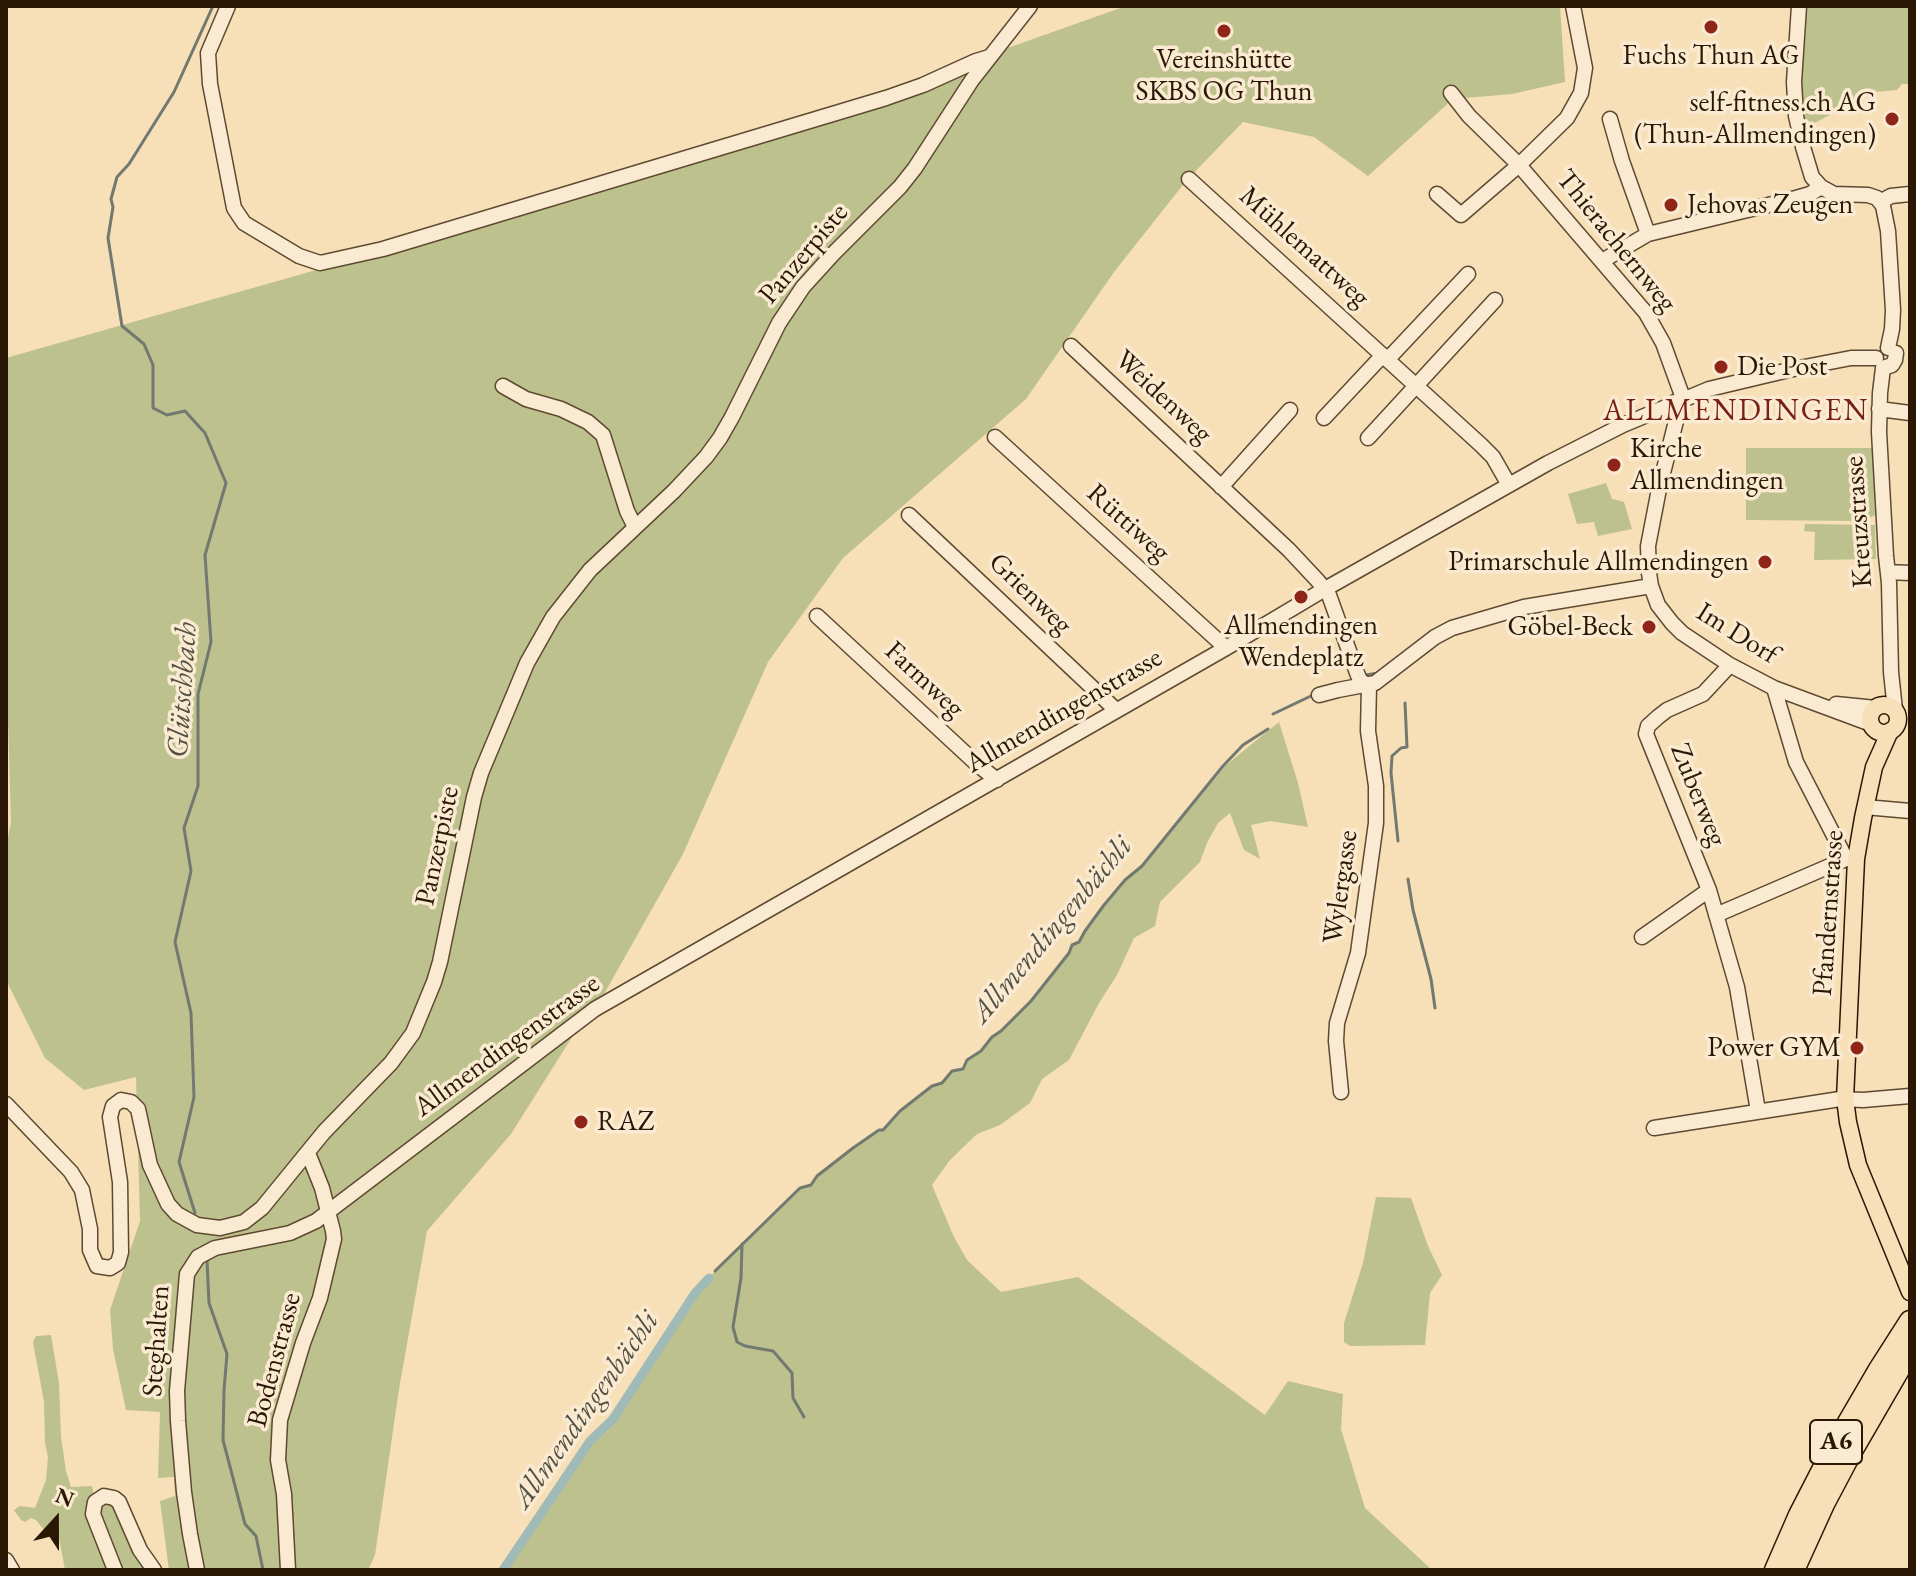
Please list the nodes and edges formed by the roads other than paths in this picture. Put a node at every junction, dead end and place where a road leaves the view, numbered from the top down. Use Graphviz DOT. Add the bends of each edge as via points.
graph roads {
  1 [pos="228,6"];
  2 [pos="1030,6"];
  3 [pos="1573,6"];
  4 [pos="1799,6"];
  5 [pos="989,57"];
  6 [pos="1451,93"];
  7 [pos="1610,119"];
  8 [pos="1519,165"];
  9 [pos="1189,179"];
  10 [pos="1821,187"];
  11 [pos="1437,194"];
  12 [pos="1910,194"];
  13 [pos="1880,202"];
  14 [pos="1648,234"];
  15 [pos="1602,261"];
  16 [pos="1468,274"];
  17 [pos="1495,300"];
  18 [pos="1071,346"];
  19 [pos="1898,351"];
  20 [pos="1386,357"];
  21 [pos="1879,363"];
  22 [pos="1415,385"];
  23 [pos="503,386"];
  24 [pos="1679,400"];
  25 [pos="1879,409"];
  26 [pos="1290,410"];
  27 [pos="1910,413"];
  28 [pos="1324,418"];
  29 [pos="995,437"];
  30 [pos="1368,438"];
  31 [pos="1509,485"];
  32 [pos="1221,487"];
  33 [pos="909,515"];
  34 [pos="635,527"];
  35 [pos="1888,572"];
  36 [pos="1910,573"];
  37 [pos="1651,586"];
  38 [pos="1325,589"];
  39 [pos="817,616"];
  40 [pos="1226,648"];
  41 [pos="1730,665"];
  42 [pos="1368,685"];
  43 [pos="1774,688"];
  44 [pos="1319,695"];
  45 [pos="1116,710"];
  46 [pos="1889,720"];
  47 [pos="997,780"];
  48 [pos="1865,807"];
  49 [pos="1910,811"];
  50 [pos="1851,859"];
  51 [pos="1709,890"];
  52 [pos="1716,915"];
  53 [pos="1642,937"];
  54 [pos="1341,1092"];
  55 [pos="1910,1096"];
  56 [pos="1845,1099"];
  57 [pos="6,1104"];
  58 [pos="1758,1111"];
  59 [pos="1654,1128"];
  60 [pos="308,1153"];
  61 [pos="328,1213"];
  62 [pos="1910,1292"];
  63 [pos="1910,1321"];
  64 [pos="1910,1351"];
  65 [pos="6,1560"];
  66 [pos="12,1570"];
  67 [pos="115,1570"];
  68 [pos="154,1570"];
  69 [pos="197,1570"];
  70 [pos="288,1570"];
  71 [pos="1775,1570"];
  72 [pos="1794,1570"];
  1 -- 5 [label="street" via="208,53 234,208 244,223 320,263 383,249 886,98"];
  2 -- 5 [label="street, Panzerpiste"];
  3 -- 8 [label="street, Thierachernweg" via="1585,68 1581,93 1567,118"];
  4 -- 10 [label="street" via="1795,105 1807,163"];
  5 -- 34 [label="street, Panzerpiste" via="900,187 803,287 713,447"];
  6 -- 8 [label="street"];
  7 -- 14 [label="street"];
  8 -- 11 [label="street, Thierachernweg" via="1461,215"];
  8 -- 15 [label="street, Thierachernweg"];
  9 -- 20 [label="street, Mühlemattweg"];
  10 -- 13 [label="street"];
  10 -- 14 [label="street"];
  12 -- 13 [label="street"];
  13 -- 19 [label="street" via="1888,231 1892,332"];
  14 -- 15 [label="street"];
  15 -- 24 [label="street, Thierachernweg" via="1653,324"];
  16 -- 20 [label="street"];
  17 -- 22 [label="street"];
  18 -- 32 [label="street, Weidenweg"];
  19 -- 21 [label="street" via="1892,365"];
  20 -- 22 [label="street, Mühlemattweg"];
  20 -- 28 [label="street"];
  21 -- 24 [label="street, Allmendingenstrasse" via="1851,358 1762,375"];
  21 -- 25 [label="street, Kreuzstrasse"];
  22 -- 30 [label="street"];
  22 -- 31 [label="street, Mühlemattweg" via="1488,451"];
  23 -- 34 [label="street" via="588,422 603,435"];
  24 -- 31 [label="street, Allmendingenstrasse"];
  24 -- 37 [label="street, Im Dorf" via="1649,536"];
  25 -- 27 [label="street"];
  25 -- 35 [label="street, Kreuzstrasse"];
  26 -- 32 [label="street, Weidenweg"];
  29 -- 40 [label="street, Rüttiweg"];
  31 -- 38 [label="street, Allmendingenstrasse"];
  32 -- 38 [label="street, Weidenweg"];
  33 -- 45 [label="street, Grienweg"];
  34 -- 60 [label="street, Panzerpiste" via="571,594 522,674 474,797 440,962 413,1033"];
  35 -- 36 [label="street"];
  35 -- 46 [label="street, Kreuzstrasse"];
  37 -- 41 [label="street, Im Dorf" via="1672,623"];
  37 -- 42 [label="street" via="1524,607 1452,628"];
  38 -- 40 [label="street, Allmendingenstrasse"];
  38 -- 42 [label="street, Wylergasse" via="1357,673"];
  39 -- 47 [label="street, Farmweg"];
  40 -- 45 [label="street, Allmendingenstrasse"];
  41 -- 43 [label="street, Im Dorf"];
  41 -- 51 [label="street, Zuberweg" via="1703,694 1667,710 1646,731"];
  42 -- 44 [label="street"];
  42 -- 54 [label="street, Wylergasse" via="1376,823 1358,953 1337,1023"];
  43 -- 46 [label="street, Im Dorf"];
  43 -- 50 [label="street" via="1796,762"];
  45 -- 47 [label="street, Allmendingenstrasse"];
  46 -- 48 [label="main road, Pfandernstrasse" via="1876,736"];
  47 -- 61 [label="street, Allmendingenstrasse" via="586,1015"];
  48 -- 49 [label="street"];
  48 -- 50 [label="main road, Pfandernstrasse"];
  50 -- 52 [label="street"];
  50 -- 56 [label="main road, Pfandernstrasse"];
  51 -- 52 [label="street, Zuberweg"];
  51 -- 53 [label="street, Zuberweg"];
  52 -- 58 [label="street, Zuberweg" via="1737,987"];
  55 -- 56 [label="street"];
  56 -- 58 [label="street"];
  56 -- 62 [label="main road, Pfandernstrasse" via="1858,1165"];
  57 -- 60 [label="street, Panzerpiste" via="82,1190 97,1266 110,1268 121,1252 120,1182 110,1117 121,1100 138,1109 150,1165 168,1204 197,1225 220,1228 244,1222"];
  58 -- 59 [label="street"];
  60 -- 61 [label="street, Bodenstrasse"];
  61 -- 69 [label="street, Steghalten" via="290,1233 215,1248 198,1257 187,1274 178,1421"];
  61 -- 70 [label="street, Bodenstrasse" via="332,1250 280,1420 278,1460"];
  63 -- 71 [label="highway, A6" via="1836,1443"];
  64 -- 72 [label="highway, A6" via="1847,1459"];
  65 -- 66 [label="street"];
  67 -- 68 [label="street" via="93,1514 95,1502 104,1496 119,1502"];
}
